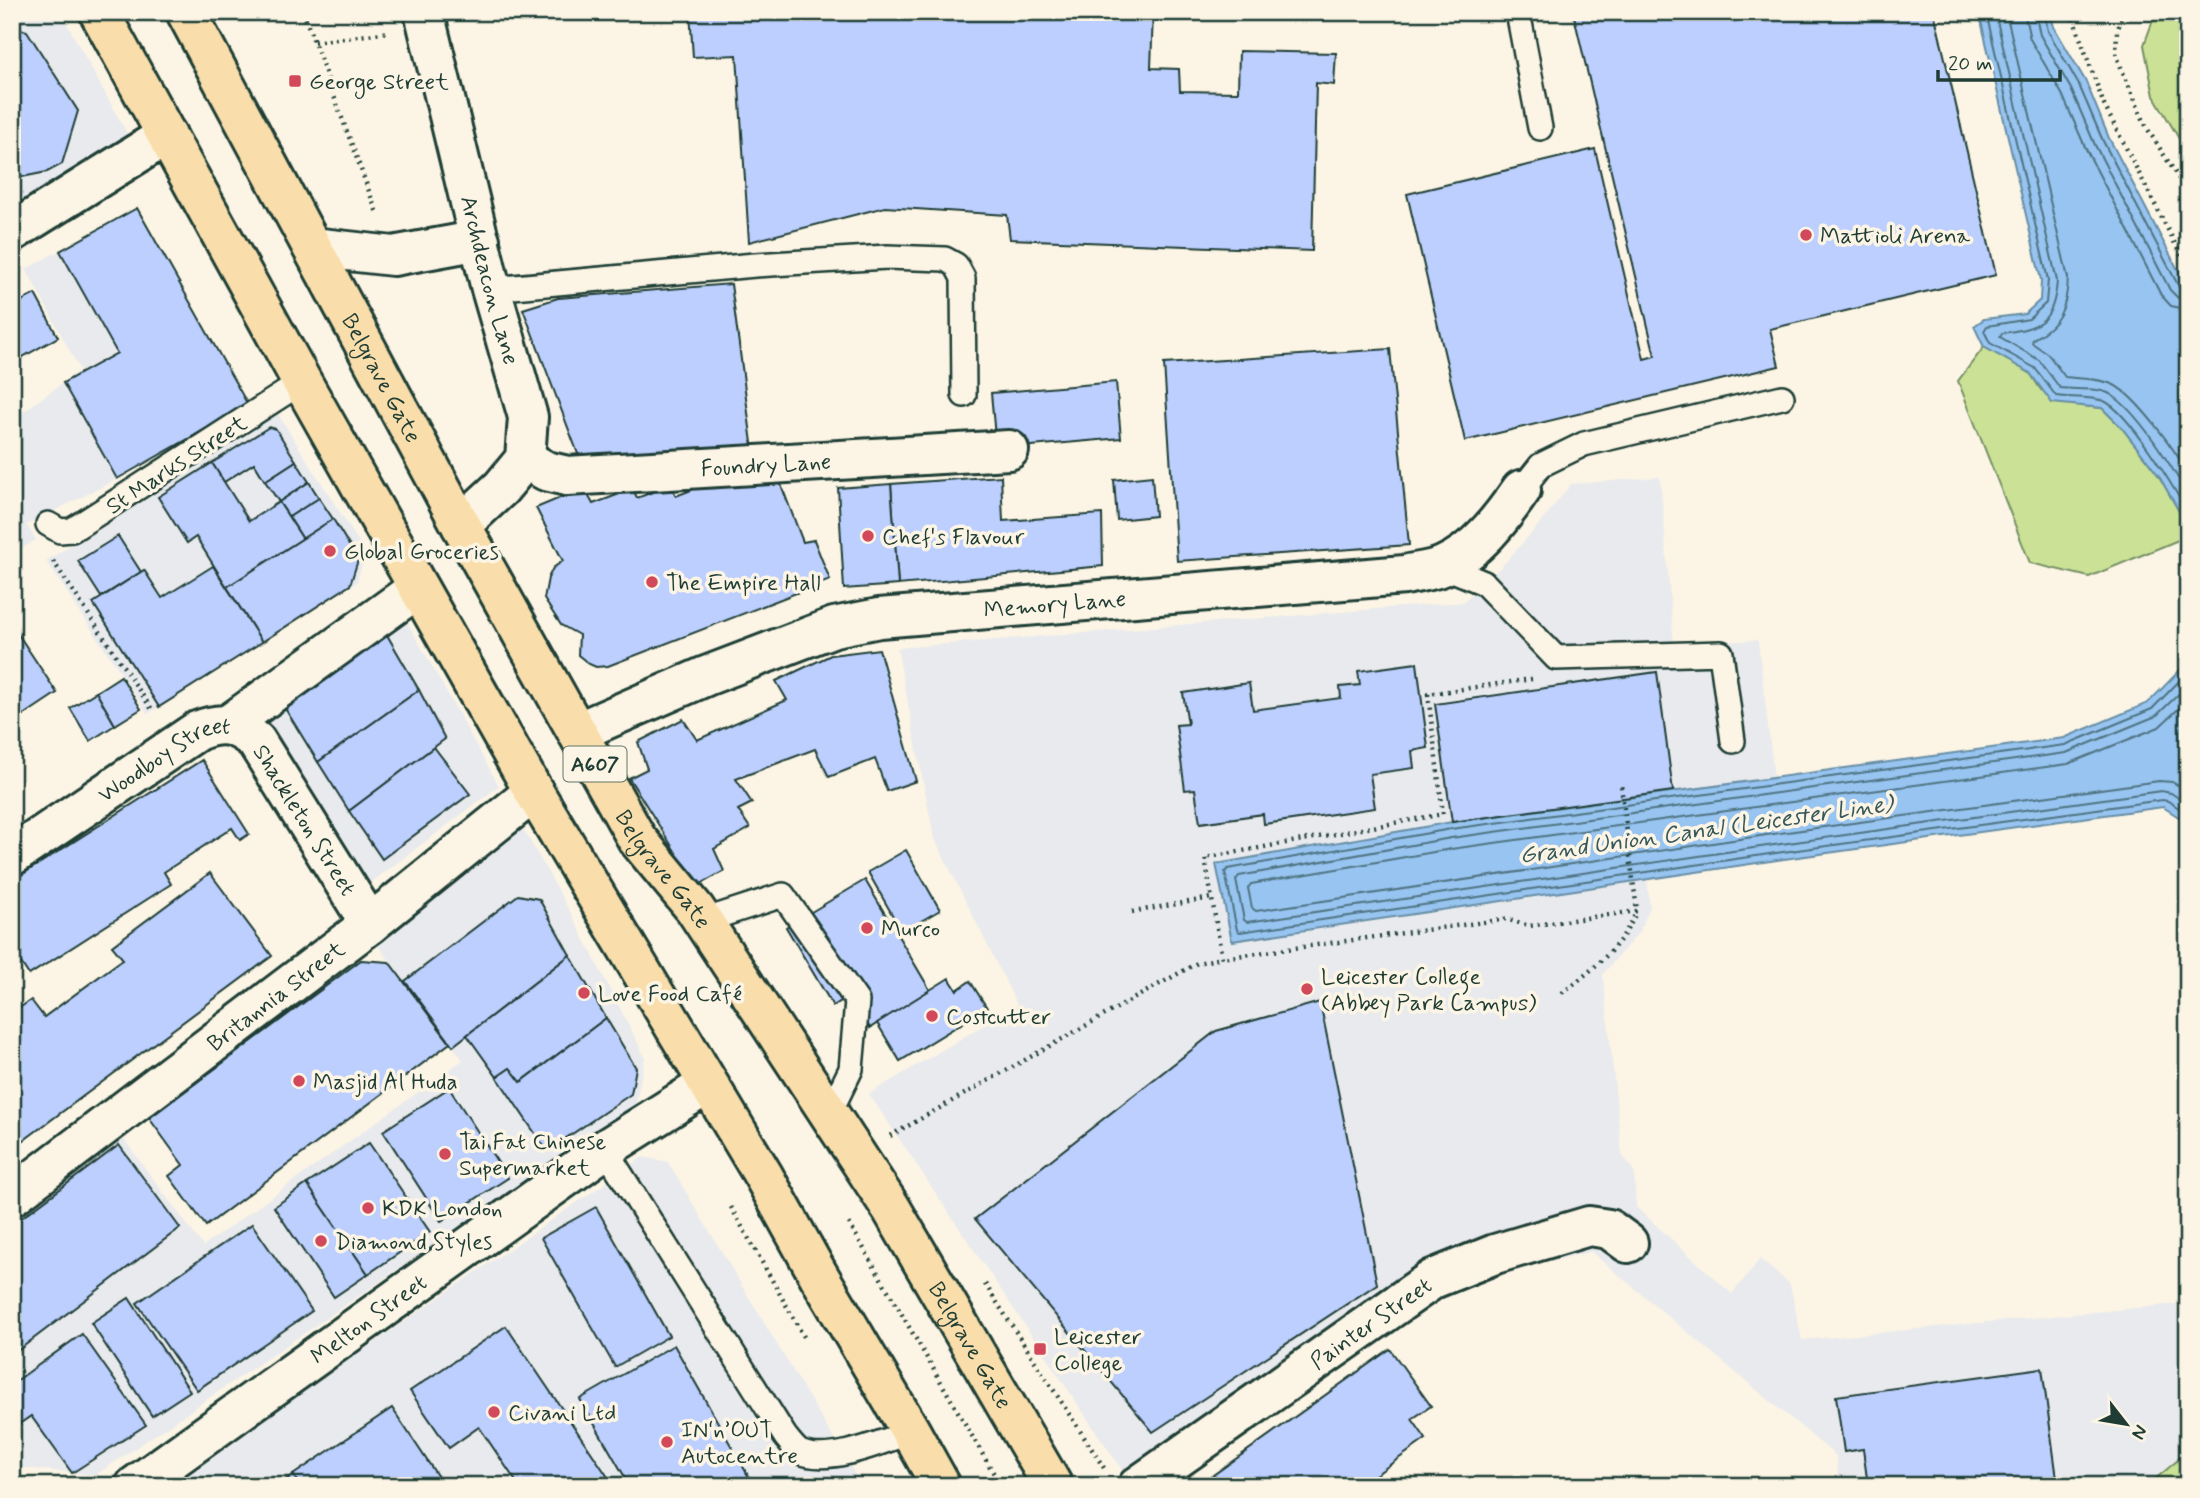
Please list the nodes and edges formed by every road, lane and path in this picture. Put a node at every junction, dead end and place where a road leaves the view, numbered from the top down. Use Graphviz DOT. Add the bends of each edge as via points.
graph roads {
  1 [pos="99,12"];
  2 [pos="186,12"];
  3 [pos="303,12"];
  4 [pos="1290,12"];
  5 [pos="1409,12"];
  6 [pos="1518,12"];
  7 [pos="2071,12"];
  8 [pos="2124,12"];
  9 [pos="425,18"];
  10 [pos="314,42"];
  11 [pos="1540,128"];
  12 [pos="167,135"];
  13 [pos="2188,193"];
  14 [pos="378,215"];
  15 [pos="12,232"];
  16 [pos="480,240"];
  17 [pos="312,247"];
  18 [pos="2188,269"];
  19 [pos="491,289"];
  20 [pos="302,382"];
  21 [pos="964,395"];
  22 [pos="1783,397"];
  23 [pos="1009,450"];
  24 [pos="525,459"];
  25 [pos="1521,490"];
  26 [pos="461,525"];
  27 [pos="54,528"];
  28 [pos="1443,566"];
  29 [pos="418,588"];
  30 [pos="1556,658"];
  31 [pos="228,725"];
  32 [pos="577,732"];
  33 [pos="1733,741"];
  34 [pos="173,747"];
  35 [pos="1621,785"];
  36 [pos="534,792"];
  37 [pos="12,856"];
  38 [pos="1211,898"];
  39 [pos="1637,911"];
  40 [pos="1132,912"];
  41 [pos="703,921"];
  42 [pos="370,924"];
  43 [pos="1222,958"];
  44 [pos="1562,993"];
  45 [pos="708,1084"];
  46 [pos="829,1114"];
  47 [pos="895,1147"];
  48 [pos="605,1150"];
  49 [pos="12,1196"];
  50 [pos="1628,1242"];
  51 [pos="983,1280"];
  52 [pos="911,1432"];
  53 [pos="1123,1480"];
  54 [pos="135,1486"];
  55 [pos="941,1486"];
  56 [pos="1054,1486"];
  1 -- 12 [label="main road, A607"];
  2 -- 17 [label="main road, Belgrave Gate / A607"];
  3 -- 10 [label="path"];
  4 -- 5 [label="path" via="1349,16"];
  6 -- 11 [label="lane"];
  7 -- 18 [label="path" via="2104,105"];
  8 -- 13 [label="path" via="2116,53 2122,70 2147,128"];
  9 -- 10 [label="path" via="387,33"];
  9 -- 16 [label="street, Archdeacon Lane"];
  10 -- 14 [label="path"];
  12 -- 15 [label="street"];
  12 -- 20 [label="main road, A607"];
  16 -- 17 [label="street" via="393,256"];
  16 -- 19 [label="street, Archdeacon Lane"];
  17 -- 26 [label="main road, Belgrave Gate / A607"];
  19 -- 21 [label="lane" via="781,263 887,257 945,260 956,265 963,278"];
  19 -- 24 [label="street, Archdeacon Lane" via="528,417"];
  20 -- 27 [label="lane, St Marks Street" via="106,510 72,530"];
  20 -- 29 [label="main road, A607"];
  22 -- 25 [label="lane" via="1584,444 1541,465"];
  23 -- 24 [label="street, Foundry Lane" via="567,476"];
  24 -- 26 [label="street"];
  25 -- 28 [label="street, Memory Lane" via="1497,524"];
  26 -- 32 [label="main road, Belgrave Gate / A607"];
  27 -- 34 [label="path" via="44,547"];
  28 -- 30 [label="lane" via="1484,583"];
  28 -- 32 [label="street, Memory Lane" via="1405,575 879,618 834,626"];
  29 -- 31 [label="street, Woodboy Street"];
  29 -- 36 [label="main road, A607"];
  30 -- 33 [label="lane" via="1721,653"];
  30 -- 38 [label="path" via="1560,675 1428,694 1443,814 1205,858"];
  31 -- 34 [label="street, Woodboy Street" via="197,731"];
  31 -- 42 [label="street, Shackleton Street" via="256,741"];
  32 -- 41 [label="main road, Belgrave Gate / A607" via="637,839"];
  34 -- 37 [label="street, Woodboy Street"];
  35 -- 39 [label="path"];
  36 -- 42 [label="street, Britannia Street"];
  36 -- 45 [label="main road, A607"];
  38 -- 40 [label="path"];
  38 -- 43 [label="path"];
  39 -- 43 [label="path" via="1529,926 1506,919"];
  39 -- 44 [label="path" via="1597,967"];
  41 -- 46 [label="main road, Belgrave Gate / A607"];
  41 -- 46 [label="lane" via="783,895 857,1002 851,1069"];
  42 -- 49 [label="street, Britannia Street"];
  43 -- 47 [label="path" via="1197,963 888,1137"];
  45 -- 48 [label="street, Melton Street"];
  45 -- 52 [label="main road, A607"];
  46 -- 56 [label="main road, Belgrave Gate / A607" via="891,1208"];
  48 -- 52 [label="lane" via="785,1436 799,1451 838,1454"];
  48 -- 54 [label="street, Melton Street"];
  50 -- 53 [label="street, Painter Street" via="1609,1229 1589,1226 1495,1254 1433,1279"];
  51 -- 53 [label="path"];
  52 -- 55 [label="main road, A607"];
}
